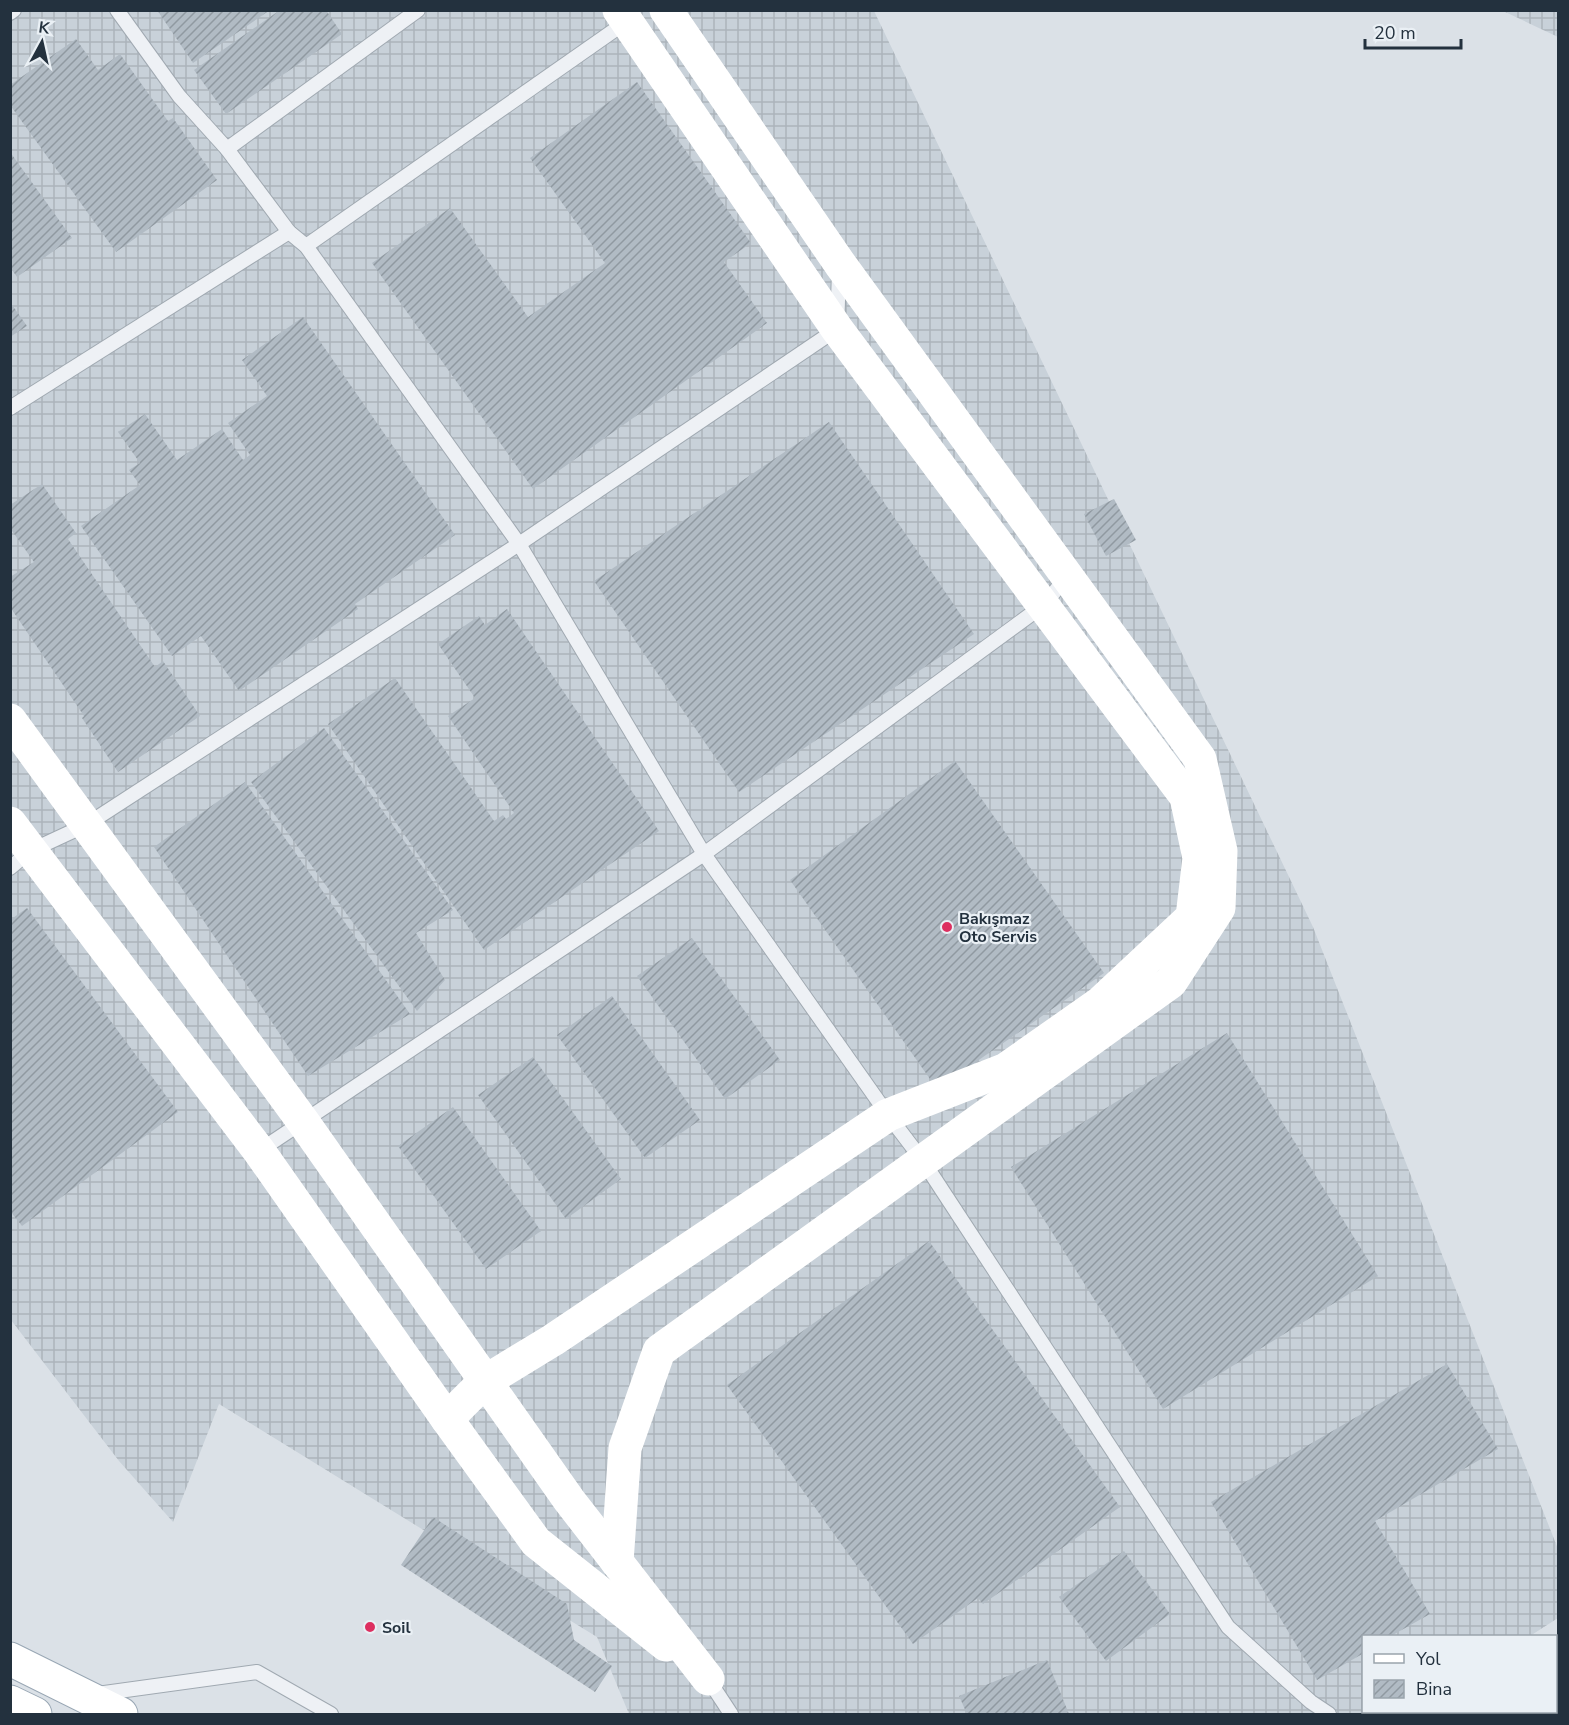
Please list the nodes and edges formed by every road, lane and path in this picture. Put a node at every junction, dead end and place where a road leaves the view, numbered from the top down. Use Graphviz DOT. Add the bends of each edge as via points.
graph roads {
  1 [pos="117,10"];
  2 [pos="418,10"];
  3 [pos="666,10"];
  4 [pos="623,16"];
  5 [pos="227,149"];
  6 [pos="289,232"];
  7 [pos="306,246"];
  8 [pos="840,264"];
  9 [pos="837,328"];
  10 [pos="10,408"];
  11 [pos="519,544"];
  12 [pos="1068,575"];
  13 [pos="1045,604"];
  14 [pos="10,720"];
  15 [pos="10,823"];
  16 [pos="86,825"];
  17 [pos="704,854"];
  18 [pos="20,859"];
  19 [pos="888,1115"];
  20 [pos="304,1123"];
  21 [pos="259,1151"];
  22 [pos="923,1161"];
  23 [pos="484,1382"];
  24 [pos="447,1419"];
  25 [pos="617,1562"];
  26 [pos="10,1659"];
  27 [pos="708,1678"];
  28 [pos="83,1696"];
  29 [pos="10,1702"];
  30 [pos="35,1714"];
  31 [pos="122,1714"];
  32 [pos="331,1714"];
  33 [pos="732,1714"];
  34 [pos="1329,1714"];
  1 -- 5 [label="lane" via="179,96"];
  2 -- 5 [label="lane"];
  3 -- 8 [label="street"];
  4 -- 7 [label="lane"];
  4 -- 9 [label="street"];
  5 -- 6 [label="lane"];
  6 -- 7 [label="lane"];
  6 -- 10 [label="lane"];
  7 -- 11 [label="lane"];
  8 -- 9 [label="lane"];
  8 -- 12 [label="street"];
  9 -- 11 [label="lane"];
  9 -- 13 [label="street"];
  11 -- 16 [label="lane"];
  11 -- 17 [label="lane"];
  12 -- 13 [label="lane"];
  12 -- 22 [label="street" via="1200,759 1221,851 1219,908 1171,982"];
  13 -- 17 [label="lane"];
  13 -- 19 [label="street" via="1186,797 1199,858 1192,917 1100,1003 1006,1069"];
  14 -- 16 [label="street"];
  15 -- 18 [label="street"];
  16 -- 18 [label="lane"];
  16 -- 20 [label="street"];
  17 -- 19 [label="lane"];
  17 -- 20 [label="lane"];
  18 -- 21 [label="street"];
  19 -- 22 [label="lane"];
  19 -- 23 [label="street" via="553,1340"];
  20 -- 21 [label="lane"];
  20 -- 23 [label="street"];
  21 -- 24 [label="street"];
  22 -- 25 [label="street" via="659,1351 625,1448"];
  22 -- 34 [label="lane" via="1228,1627"];
  23 -- 24 [label="street"];
  23 -- 25 [label="street"];
  24 -- 27 [label="street" via="536,1542"];
  25 -- 27 [label="street"];
  26 -- 28 [label="street"];
  27 -- 33 [label="lane"];
  28 -- 31 [label="street"];
  28 -- 32 [label="lane" via="257,1672"];
  29 -- 30 [label="street"];
}
